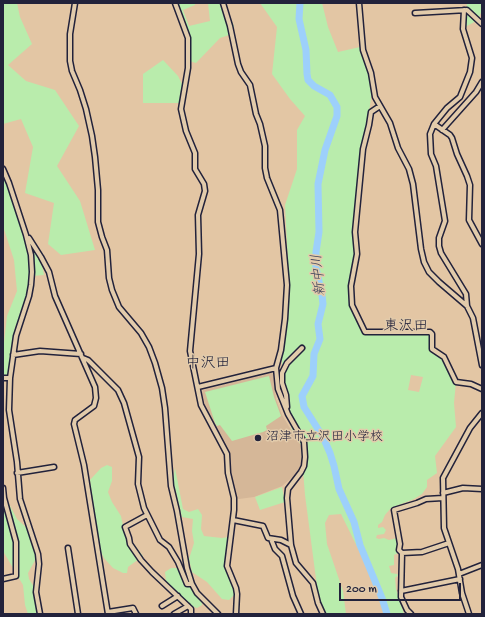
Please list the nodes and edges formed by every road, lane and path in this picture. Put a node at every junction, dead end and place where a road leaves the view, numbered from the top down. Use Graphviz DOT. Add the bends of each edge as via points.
graph roads {
  1 [pos="75,3"];
  2 [pos="175,3"];
  3 [pos="223,3"];
  4 [pos="359,3"];
  5 [pos="466,3"];
  6 [pos="465,10"];
  7 [pos="415,13"];
  8 [pos="482,24"];
  9 [pos="482,82"];
  10 [pos="380,106"];
  11 [pos="434,124"];
  12 [pos="442,130"];
  13 [pos="3,169"];
  14 [pos="26,235"];
  15 [pos="482,242"];
  16 [pos="468,306"];
  17 [pos="302,348"];
  18 [pos="13,355"];
  19 [pos="82,356"];
  20 [pos="482,365"];
  21 [pos="276,368"];
  22 [pos="3,378"];
  23 [pos="10,378"];
  24 [pos="198,387"];
  25 [pos="482,389"];
  26 [pos="482,413"];
  27 [pos="288,414"];
  28 [pos="54,467"];
  29 [pos="17,473"];
  30 [pos="3,488"];
  31 [pos="482,489"];
  32 [pos="443,493"];
  33 [pos="443,498"];
  34 [pos="147,515"];
  35 [pos="233,520"];
  36 [pos="271,540"];
  37 [pos="449,543"];
  38 [pos="291,545"];
  39 [pos="68,548"];
  40 [pos="402,553"];
  41 [pos="482,565"];
  42 [pos="459,574"];
  43 [pos="3,579"];
  44 [pos="460,579"];
  45 [pos="192,584"];
  46 [pos="401,591"];
  47 [pos="178,596"];
  48 [pos="162,606"];
  49 [pos="188,606"];
  50 [pos="108,613"];
  51 [pos="40,614"];
  52 [pos="78,614"];
  53 [pos="136,614"];
  54 [pos="174,614"];
  55 [pos="191,614"];
  56 [pos="218,614"];
  57 [pos="236,614"];
  58 [pos="300,614"];
  59 [pos="323,614"];
  60 [pos="411,614"];
  61 [pos="469,614"];
  1 -- 45 [label="street" via="70,34 70,61 92,136 97,177 98,222 107,250 109,278 119,307 149,347 162,388 171,486"];
  2 -- 24 [label="street" via="188,38 188,68 181,109 195,153 195,169 205,191 198,215 199,254 190,351"];
  3 -- 21 [label="street" via="240,72 250,85 265,146 267,178 280,210 287,285 281,350"];
  4 -- 10 [label="street" via="363,50 371,73 375,97"];
  5 -- 6 [label="street"];
  6 -- 7 [label="street"];
  6 -- 8 [label="street"];
  6 -- 11 [label="street" via="464,28 472,58 470,72 460,97"];
  9 -- 12 [label="street"];
  10 -- 16 [label="street" via="409,169 424,262 434,278"];
  10 -- 25 [label="street" via="371,112 363,149 355,232 357,254 351,286 352,305 364,332 430,332 432,349 444,357 456,382"];
  11 -- 12 [label="street"];
  11 -- 16 [label="street" via="430,134 431,154 436,166 445,221 439,246 466,294"];
  12 -- 15 [label="street" via="452,138 467,176 470,185 469,220"];
  13 -- 14 [label="street"];
  14 -- 18 [label="street" via="31,255 31,285"];
  14 -- 19 [label="street" via="49,272 55,296"];
  16 -- 20 [label="street"];
  17 -- 27 [label="street" via="287,363 282,373"];
  18 -- 19 [label="street" via="40,351"];
  18 -- 23 [label="street"];
  19 -- 34 [label="street" via="118,390 124,403 139,456 138,484"];
  19 -- 50 [label="street" via="95,387 96,398 94,406 75,420 74,424 84,464"];
  21 -- 24 [label="street"];
  21 -- 27 [label="street" via="278,389"];
  22 -- 23 [label="street"];
  23 -- 29 [label="street" via="9,410"];
  24 -- 35 [label="street" via="201,405 227,454 234,498"];
  26 -- 32 [label="street" via="470,428 443,478"];
  27 -- 38 [label="street" via="304,442 305,457 301,472 288,489"];
  28 -- 29 [label="street"];
  29 -- 51 [label="street" via="20,499 38,554 36,592"];
  30 -- 43 [label="street" via="16,542 16,576"];
  31 -- 32 [label="street" via="463,488"];
  32 -- 33 [label="street"];
  33 -- 37 [label="street" via="444,528"];
  33 -- 40 [label="street" via="426,499 394,510 399,550"];
  34 -- 45 [label="street" via="160,540 178,562 188,584"];
  34 -- 47 [label="street" via="125,527 130,544 152,572"];
  35 -- 36 [label="street" via="263,526"];
  35 -- 57 [label="street" via="227,566 236,588"];
  36 -- 38 [label="street" via="281,540"];
  36 -- 58 [label="street" via="282,556"];
  37 -- 40 [label="street" via="422,552"];
  37 -- 42 [label="street"];
  38 -- 59 [label="street" via="296,562 313,583"];
  39 -- 52 [label="street"];
  40 -- 46 [label="street"];
  41 -- 42 [label="street"];
  42 -- 44 [label="street"];
  44 -- 46 [label="street"];
  44 -- 61 [label="street"];
  45 -- 56 [label="street" via="197,593"];
  46 -- 60 [label="street" via="406,610"];
  47 -- 48 [label="street"];
  47 -- 49 [label="street"];
  49 -- 54 [label="street"];
  49 -- 55 [label="street"];
  50 -- 53 [label="street" via="133,608"];
}
